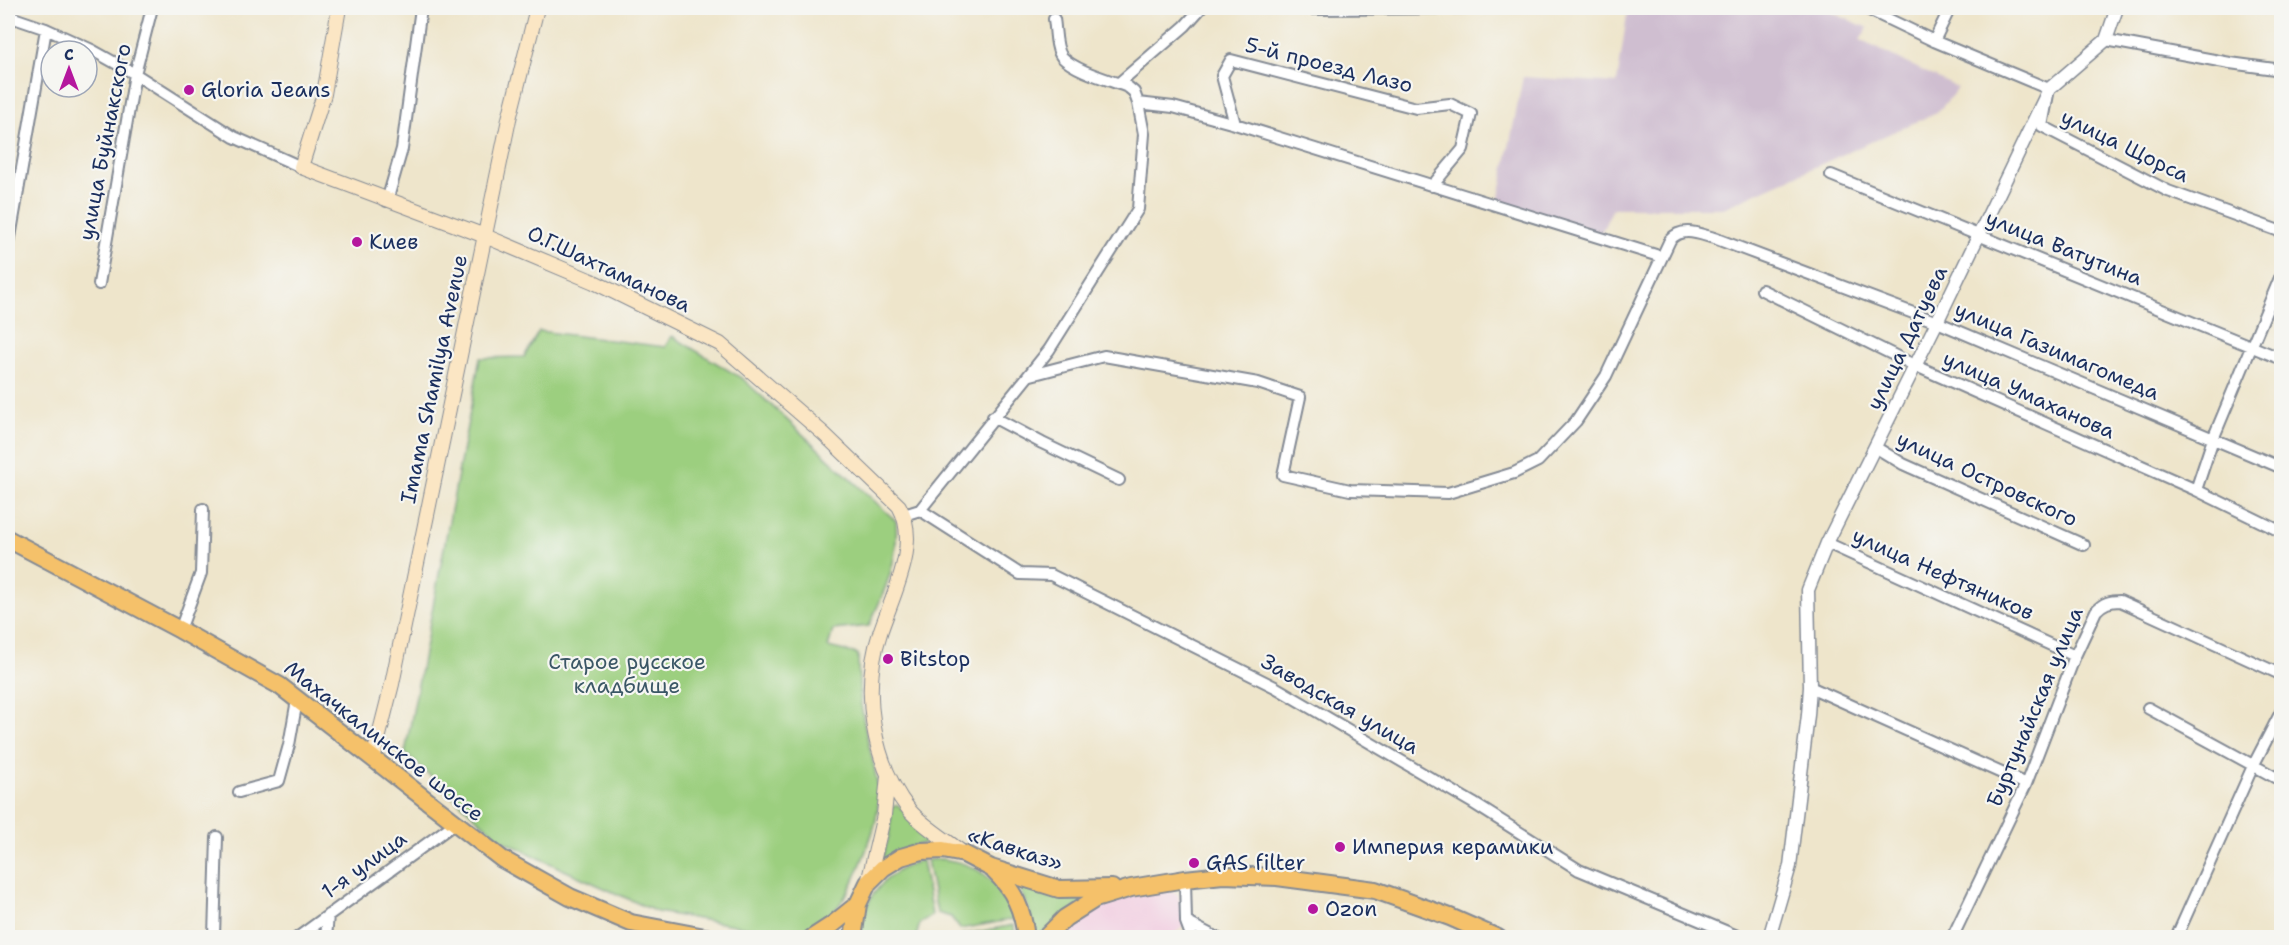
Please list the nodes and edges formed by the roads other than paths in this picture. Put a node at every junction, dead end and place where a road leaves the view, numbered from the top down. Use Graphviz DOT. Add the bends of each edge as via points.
graph roads {
  1 [pos="152,8"];
  2 [pos="339,8"];
  3 [pos="421,8"];
  4 [pos="537,8"];
  5 [pos="1201,8"];
  6 [pos="1473,8"];
  7 [pos="1865,8"];
  8 [pos="1950,8"];
  9 [pos="2117,8"];
  10 [pos="1308,9"];
  11 [pos="8,16"];
  12 [pos="1054,19"];
  13 [pos="46,29"];
  14 [pos="2106,40"];
  15 [pos="1934,41"];
  16 [pos="2282,70"];
  17 [pos="135,74"];
  18 [pos="1119,83"];
  19 [pos="2049,89"];
  20 [pos="1138,103"];
  21 [pos="1235,124"];
  22 [pos="301,167"];
  23 [pos="1831,175"];
  24 [pos="1432,186"];
  25 [pos="387,201"];
  26 [pos="2282,232"];
  27 [pos="1979,234"];
  28 [pos="485,236"];
  29 [pos="8,249"];
  30 [pos="1662,257"];
  31 [pos="2282,273"];
  32 [pos="99,284"];
  33 [pos="1762,290"];
  34 [pos="1937,322"];
  35 [pos="2252,347"];
  36 [pos="2282,359"];
  37 [pos="1914,366"];
  38 [pos="1030,375"];
  39 [pos="993,417"];
  40 [pos="2213,439"];
  41 [pos="1875,447"];
  42 [pos="2282,468"];
  43 [pos="1119,480"];
  44 [pos="2196,490"];
  45 [pos="203,509"];
  46 [pos="920,510"];
  47 [pos="904,515"];
  48 [pos="2282,532"];
  49 [pos="8,539"];
  50 [pos="1827,543"];
  51 [pos="2084,544"];
  52 [pos="180,630"];
  53 [pos="2075,656"];
  54 [pos="2282,675"];
  55 [pos="1810,687"];
  56 [pos="297,700"];
  57 [pos="2148,708"];
  58 [pos="2282,710"];
  59 [pos="373,759"];
  60 [pos="2253,766"];
  61 [pos="888,776"];
  62 [pos="2282,781"];
  63 [pos="2026,784"];
  64 [pos="239,792"];
  65 [pos="454,824"];
  66 [pos="217,837"];
  67 [pos="964,854"];
  68 [pos="991,868"];
  69 [pos="1185,879"];
  70 [pos="868,883"];
  71 [pos="1131,888"];
  72 [pos="858,904"];
  73 [pos="328,915"];
  74 [pos="1186,922"];
  75 [pos="1955,937"];
  76 [pos="216,938"];
  77 [pos="297,938"];
  78 [pos="327,938"];
  79 [pos="710,938"];
  80 [pos="812,938"];
  81 [pos="854,938"];
  82 [pos="1026,938"];
  83 [pos="1045,938"];
  84 [pos="1192,938"];
  85 [pos="1217,938"];
  86 [pos="1498,938"];
  87 [pos="1742,938"];
  88 [pos="1769,938"];
  89 [pos="2176,938"];
  1 -- 17 [label="street, улица Буйнакского"];
  2 -- 22 [label="main road" via="324,94"];
  3 -- 25 [label="street" via="402,149"];
  4 -- 28 [label="main road, Imama Shamilya Avenue"];
  5 -- 18 [label="street"];
  6 -- 10 [label="street"];
  7 -- 15 [label="street, улица Щорса"];
  8 -- 15 [label="street"];
  9 -- 14 [label="street"];
  11 -- 13 [label="street, О.Г.Шахтаманова"];
  12 -- 18 [label="street" via="1062,57"];
  13 -- 17 [label="street, О.Г.Шахтаманова"];
  13 -- 29 [label="street"];
  14 -- 16 [label="street"];
  14 -- 19 [label="street, улица Датуева"];
  15 -- 19 [label="street, улица Щорса"];
  17 -- 22 [label="street, О.Г.Шахтаманова" via="234,137"];
  17 -- 32 [label="street, улица Буйнакского"];
  18 -- 20 [label="street" via="1128,87"];
  19 -- 26 [label="street, улица Щорса" via="2042,126 2168,191"];
  19 -- 27 [label="street, улица Датуева"];
  20 -- 21 [label="street" via="1173,107"];
  20 -- 38 [label="street" via="1144,134 1138,209"];
  21 -- 24 [label="street"];
  21 -- 24 [label="street, 5-й проезд Лазо" via="1222,76 1231,60 1416,108 1450,104 1471,114 1463,149"];
  22 -- 25 [label="main road, О.Г.Шахтаманова"];
  23 -- 27 [label="street, улица Ватутина"];
  24 -- 30 [label="street"];
  25 -- 28 [label="main road, О.Г.Шахтаманова"];
  27 -- 34 [label="street, улица Датуева"];
  27 -- 35 [label="street, улица Ватутина"];
  28 -- 47 [label="main road, О.Г.Шахтаманова" via="594,282 720,344 824,434"];
  28 -- 59 [label="main road, Imama Shamilya Avenue"];
  30 -- 34 [label="street, улица Газимагомеда" via="1678,232 1690,232"];
  30 -- 38 [label="street" via="1606,375 1576,421 1538,461 1514,473 1448,493 1350,490 1283,475 1300,396 1258,383 1104,356"];
  31 -- 35 [label="street"];
  33 -- 37 [label="street, улица Умаханова"];
  34 -- 37 [label="street, улица Датуева"];
  34 -- 40 [label="street, улица Газимагомеда"];
  35 -- 36 [label="street, улица Ватутина"];
  35 -- 40 [label="street"];
  37 -- 41 [label="street, улица Датуева"];
  37 -- 44 [label="street, улица Умаханова"];
  38 -- 39 [label="street"];
  39 -- 43 [label="street"];
  39 -- 46 [label="street"];
  40 -- 42 [label="street, улица Газимагомеда"];
  40 -- 44 [label="street"];
  41 -- 50 [label="street, улица Датуева"];
  41 -- 51 [label="street, улица Островского" via="1903,464"];
  44 -- 48 [label="street, улица Умаханова"];
  45 -- 52 [label="street" via="201,573"];
  46 -- 47 [label="street"];
  46 -- 87 [label="street, Заводская улица" via="1020,574 1051,575 1275,687 1579,870"];
  47 -- 61 [label="main road" via="908,537 901,577 872,659 870,696"];
  49 -- 52 [label="highway, Махачкалинское шоссе"];
  50 -- 53 [label="street, улица Нефтяников"];
  50 -- 55 [label="street, улица Датуева" via="1808,590"];
  52 -- 56 [label="highway, Махачкалинское шоссе" via="280,686"];
  53 -- 54 [label="street, Буртунайская улица" via="2100,606 2120,601"];
  53 -- 63 [label="street, Буртунайская улица"];
  55 -- 63 [label="street"];
  55 -- 88 [label="street, улица Датуева" via="1790,866"];
  56 -- 59 [label="highway, Махачкалинское шоссе"];
  56 -- 64 [label="street" via="279,781"];
  57 -- 60 [label="street"];
  58 -- 60 [label="street"];
  59 -- 65 [label="highway, Махачкалинское шоссе"];
  60 -- 62 [label="street"];
  60 -- 89 [label="street"];
  61 -- 67 [label="main road" via="911,812"];
  61 -- 70 [label="main road" via="884,815"];
  63 -- 75 [label="street, Буртунайская улица"];
  65 -- 73 [label="street, 1-я улица"];
  65 -- 79 [label="highway, Махачкалинское шоссе" via="502,859 570,897 631,922"];
  66 -- 76 [label="street"];
  67 -- 68 [label="highway, «Кавказ»"];
  67 -- 70 [label="highway, «Кавказ»" via="943,850 901,857"];
  68 -- 71 [label="highway, «Кавказ»" via="1059,889"];
  68 -- 82 [label="highway" via="1017,900"];
  69 -- 71 [label="highway"];
  69 -- 74 [label="street"];
  69 -- 86 [label="highway" via="1223,875 1277,878 1376,890"];
  70 -- 72 [label="highway, «Кавказ»"];
  71 -- 83 [label="highway" via="1078,908"];
  72 -- 80 [label="highway, «Кавказ»"];
  72 -- 81 [label="highway"];
  73 -- 77 [label="street, 1-я улица"];
  73 -- 78 [label="street"];
  74 -- 84 [label="street"];
  74 -- 85 [label="street"];
}
